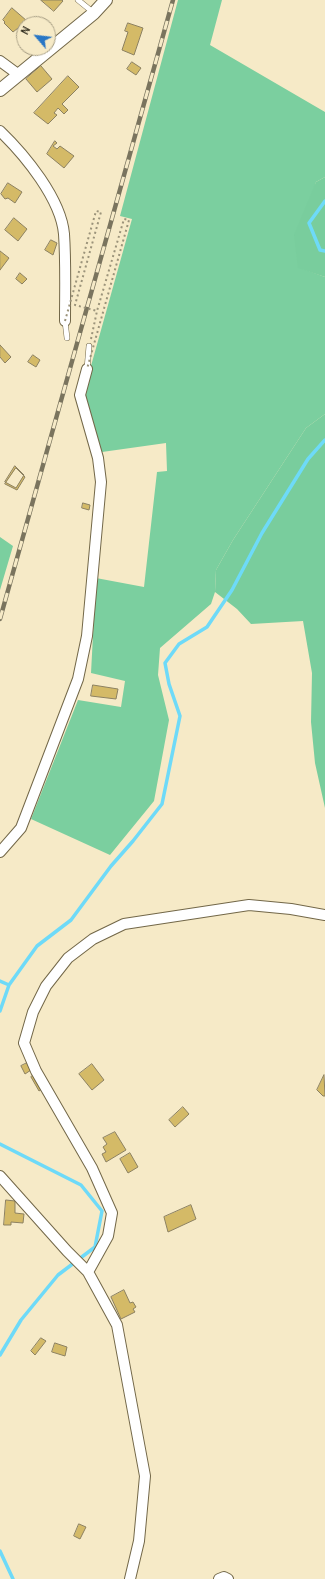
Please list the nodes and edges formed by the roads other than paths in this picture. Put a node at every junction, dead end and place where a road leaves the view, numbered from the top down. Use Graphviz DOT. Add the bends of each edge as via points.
graph roads {
  1 [pos="78,0"];
  2 [pos="106,0"];
  3 [pos="94,13"];
  4 [pos="0,61"];
  5 [pos="18,75"];
  6 [pos="0,90"];
  7 [pos="0,131"];
  8 [pos="65,321"];
  9 [pos="67,338"];
  10 [pos="89,346"];
  11 [pos="87,369"];
  12 [pos="0,852"];
  13 [pos="325,915"];
  14 [pos="0,1176"];
  15 [pos="84,1269"];
  16 [pos="130,1579"];
  17 [pos="219,1579"];
  18 [pos="228,1579"];
  1 -- 3 [label="lane"];
  2 -- 3 [label="street"];
  3 -- 5 [label="street"];
  4 -- 5 [label="street"];
  5 -- 6 [label="street"];
  7 -- 8 [label="street" via="17,147 35,172 60,216 64,234"];
  8 -- 9 [label="lane"];
  10 -- 11 [label="lane"];
  11 -- 12 [label="street" via="80,395 98,458 100,482 87,636 78,679 21,828"];
  13 -- 15 [label="street" via="249,905 124,924 93,939 68,958 46,986 33,1012 24,1043 36,1071 92,1168 112,1213 108,1236"];
  14 -- 15 [label="street"];
  15 -- 16 [label="street" via="117,1325 145,1476 139,1541"];
  17 -- 18 [label="street"];
}
